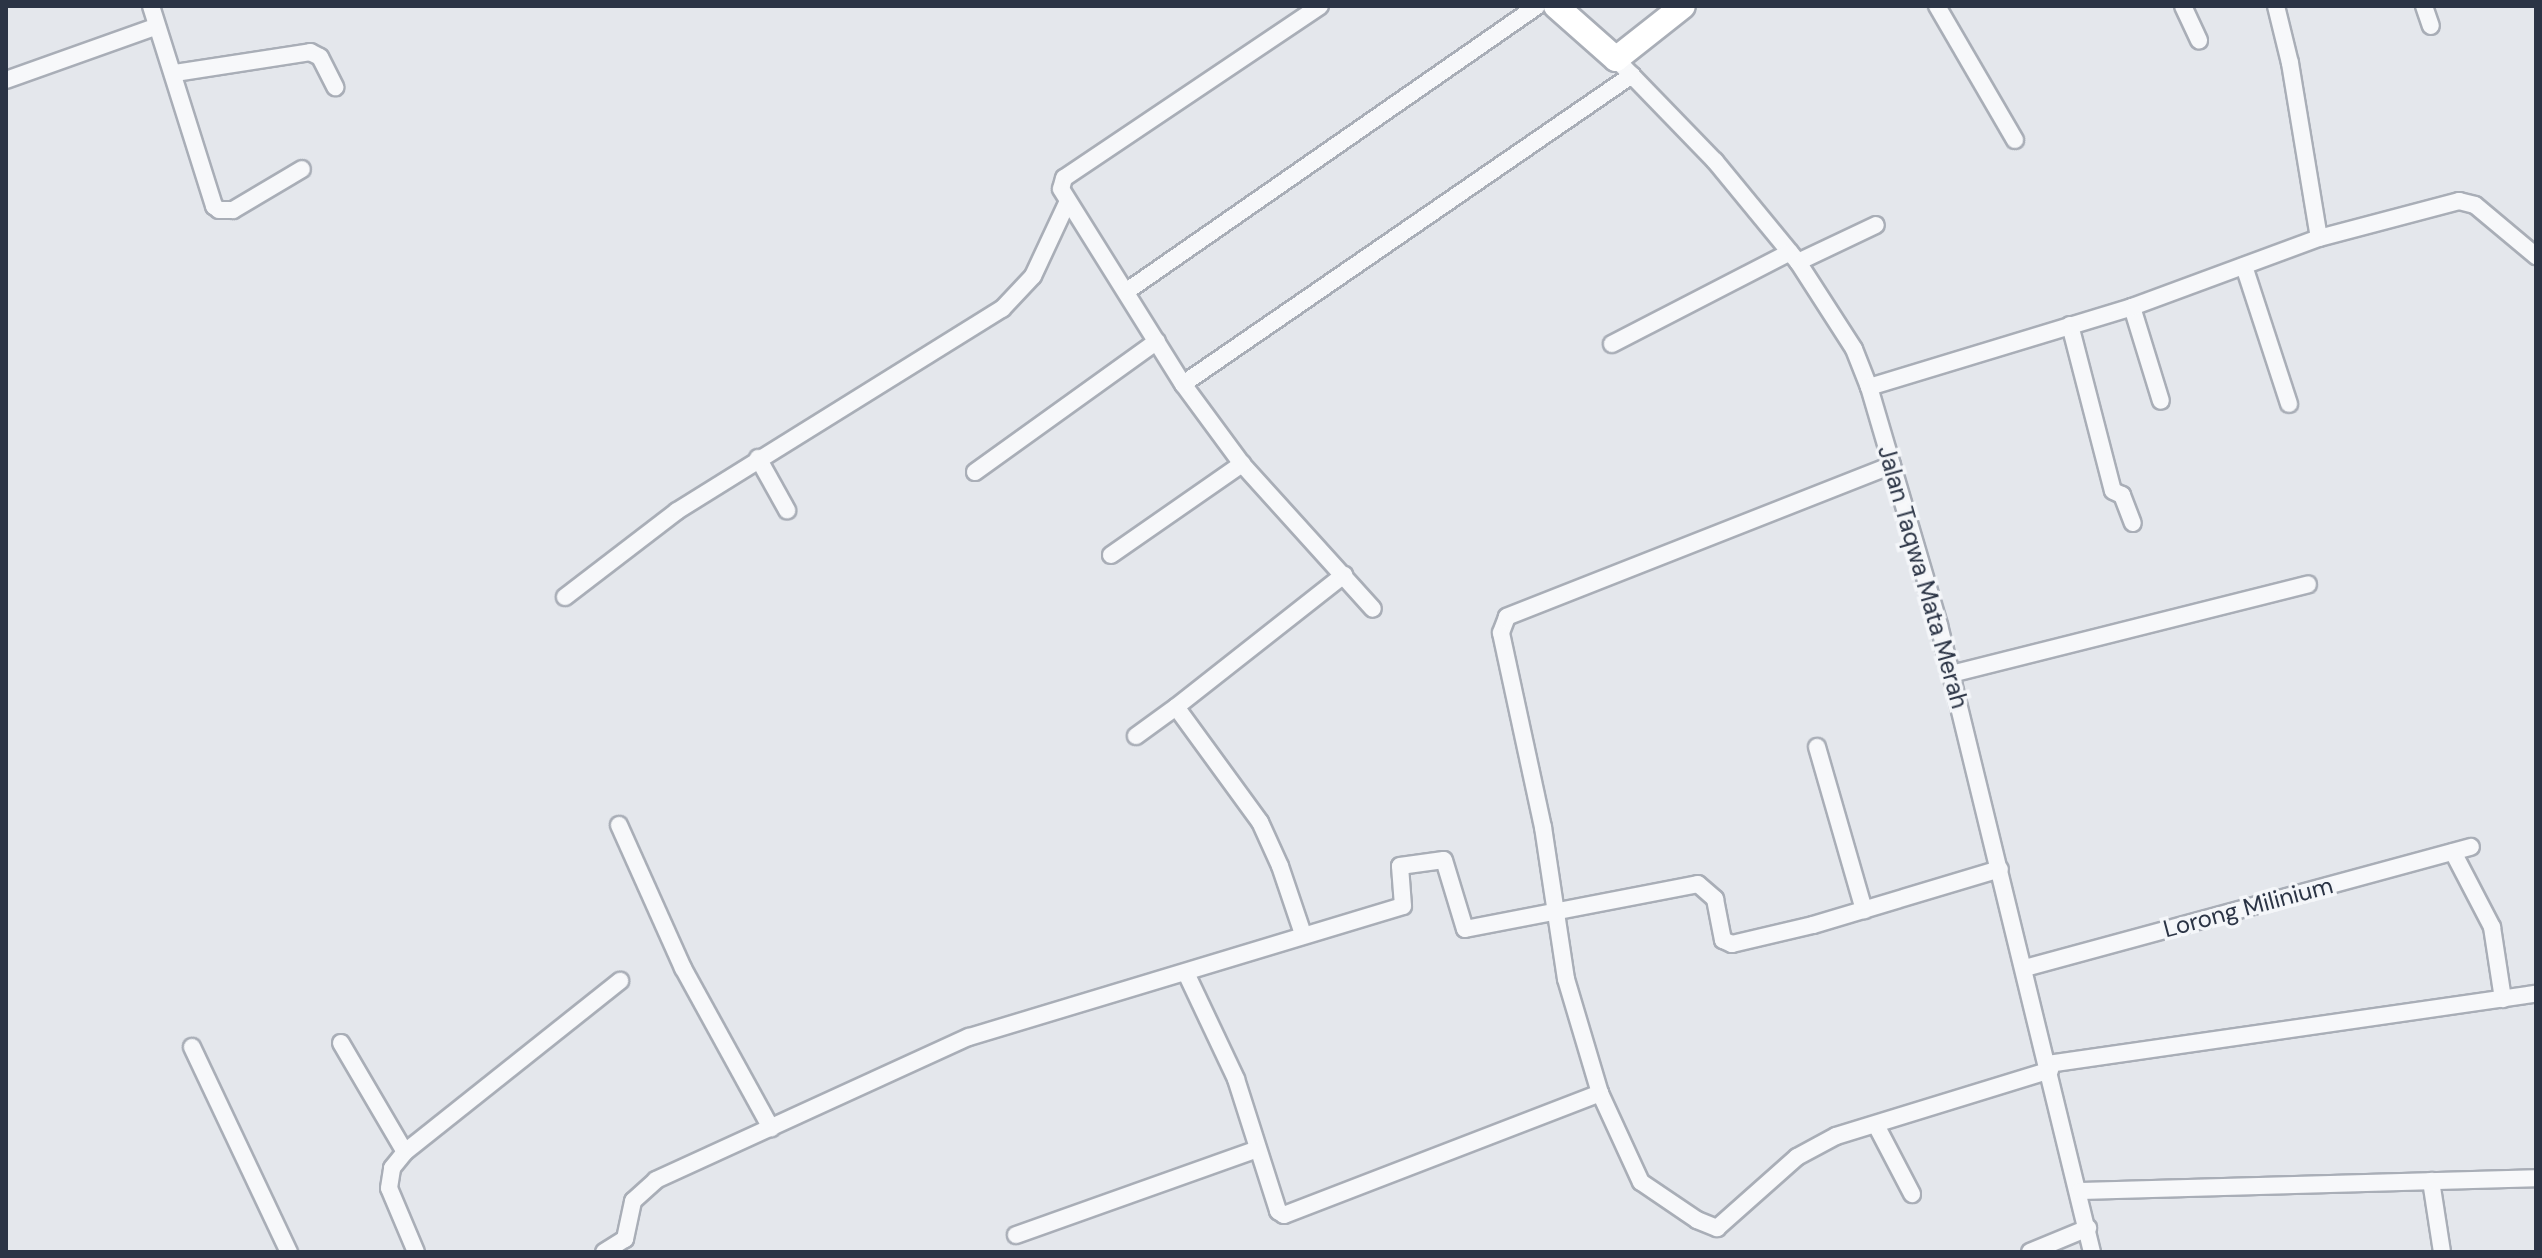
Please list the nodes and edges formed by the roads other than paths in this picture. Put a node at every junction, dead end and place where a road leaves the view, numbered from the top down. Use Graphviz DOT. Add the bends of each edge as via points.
graph roads {
  1 [pos="151,6"];
  2 [pos="1320,6"];
  3 [pos="1537,6"];
  4 [pos="1556,6"];
  5 [pos="1683,6"];
  6 [pos="1937,6"];
  7 [pos="2183,6"];
  8 [pos="2276,6"];
  9 [pos="2424,6"];
  10 [pos="2431,26"];
  11 [pos="155,27"];
  12 [pos="2199,40"];
  13 [pos="1624,67"];
  14 [pos="175,73"];
  15 [pos="6,80"];
  16 [pos="335,87"];
  17 [pos="2015,140"];
  18 [pos="302,169"];
  19 [pos="1067,203"];
  20 [pos="1876,225"];
  21 [pos="2319,238"];
  22 [pos="2529,242"];
  23 [pos="2536,256"];
  24 [pos="1794,257"];
  25 [pos="2244,266"];
  26 [pos="1127,291"];
  27 [pos="2132,307"];
  28 [pos="2070,325"];
  29 [pos="1157,341"];
  30 [pos="1612,344"];
  31 [pos="1183,384"];
  32 [pos="1869,387"];
  33 [pos="2161,401"];
  34 [pos="2289,404"];
  35 [pos="758,458"];
  36 [pos="1242,464"];
  37 [pos="1892,465"];
  38 [pos="975,472"];
  39 [pos="787,510"];
  40 [pos="2133,523"];
  41 [pos="1111,555"];
  42 [pos="1344,575"];
  43 [pos="2308,584"];
  44 [pos="565,597"];
  45 [pos="1373,609"];
  46 [pos="1951,674"];
  47 [pos="1176,707"];
  48 [pos="1136,736"];
  49 [pos="1817,747"];
  50 [pos="619,825"];
  51 [pos="2471,847"];
  52 [pos="2453,852"];
  53 [pos="2000,869"];
  54 [pos="1864,910"];
  55 [pos="1556,911"];
  56 [pos="1303,934"];
  57 [pos="2025,968"];
  58 [pos="1186,973"];
  59 [pos="620,981"];
  60 [pos="2536,994"];
  61 [pos="2503,999"];
  62 [pos="341,1043"];
  63 [pos="192,1047"];
  64 [pos="2049,1067"];
  65 [pos="1600,1093"];
  66 [pos="1876,1125"];
  67 [pos="774,1126"];
  68 [pos="1257,1149"];
  69 [pos="405,1152"];
  70 [pos="2536,1178"];
  71 [pos="2431,1181"];
  72 [pos="2080,1191"];
  73 [pos="1912,1194"];
  74 [pos="2088,1228"];
  75 [pos="1016,1235"];
  76 [pos="289,1252"];
  77 [pos="416,1252"];
  78 [pos="604,1252"];
  79 [pos="2030,1252"];
  80 [pos="2092,1252"];
  81 [pos="2442,1252"];
  1 -- 11 [label="street"];
  2 -- 19 [label="street" via="1064,178 1061,189"];
  3 -- 26 [label="street"];
  4 -- 13 [label="street, Jalan Taqwa Mata Merah"];
  5 -- 13 [label="street"];
  6 -- 17 [label="street"];
  7 -- 12 [label="street"];
  8 -- 21 [label="street"];
  9 -- 10 [label="street"];
  11 -- 14 [label="street"];
  11 -- 15 [label="street"];
  13 -- 24 [label="street, Jalan Taqwa Mata Merah" via="1715,161"];
  13 -- 31 [label="street"];
  14 -- 16 [label="street" via="310,52 320,57"];
  14 -- 18 [label="street" via="219,210 233,210"];
  19 -- 26 [label="street"];
  19 -- 35 [label="street" via="1033,276 1002,309"];
  20 -- 24 [label="street"];
  21 -- 22 [label="street" via="2459,201 2475,205"];
  21 -- 25 [label="street"];
  22 -- 23 [label="street"];
  24 -- 30 [label="street"];
  24 -- 32 [label="street, Jalan Taqwa Mata Merah" via="1845,330"];
  25 -- 27 [label="street"];
  25 -- 34 [label="street"];
  26 -- 29 [label="street"];
  27 -- 28 [label="street"];
  27 -- 33 [label="street"];
  28 -- 32 [label="street"];
  28 -- 40 [label="street" via="2113,491 2122,495"];
  29 -- 31 [label="street"];
  29 -- 38 [label="street"];
  31 -- 36 [label="street"];
  32 -- 37 [label="street, Jalan Taqwa Mata Merah"];
  35 -- 39 [label="street"];
  35 -- 44 [label="street" via="677,511"];
  36 -- 41 [label="street"];
  36 -- 42 [label="street"];
  37 -- 46 [label="street, Jalan Taqwa Mata Merah"];
  37 -- 55 [label="street" via="1507,617 1501,633"];
  42 -- 45 [label="street"];
  42 -- 47 [label="street"];
  43 -- 46 [label="street"];
  46 -- 53 [label="street, Jalan Taqwa Mata Merah"];
  47 -- 48 [label="street"];
  47 -- 56 [label="street" via="1260,822"];
  49 -- 54 [label="street"];
  50 -- 67 [label="street" via="683,968"];
  51 -- 52 [label="street, Lorong Milinium"];
  52 -- 57 [label="street, Lorong Milinium"];
  52 -- 61 [label="street" via="2492,927"];
  53 -- 54 [label="street"];
  53 -- 57 [label="street, Jalan Taqwa Mata Merah"];
  54 -- 55 [label="street" via="1732,944 1723,940 1715,899 1698,884"];
  55 -- 56 [label="street" via="1465,929 1444,860 1400,866 1403,906"];
  55 -- 65 [label="street" via="1566,979"];
  56 -- 58 [label="street"];
  57 -- 64 [label="street, Jalan Taqwa Mata Merah"];
  58 -- 67 [label="street" via="969,1037"];
  58 -- 68 [label="street" via="1236,1079"];
  59 -- 69 [label="street"];
  60 -- 61 [label="street"];
  61 -- 64 [label="street"];
  62 -- 69 [label="street"];
  63 -- 76 [label="street"];
  64 -- 66 [label="street"];
  64 -- 72 [label="street, Jalan Taqwa Mata Merah"];
  65 -- 66 [label="street" via="1641,1182 1717,1228 1797,1157 1836,1136"];
  65 -- 68 [label="street" via="1286,1215 1278,1211"];
  66 -- 73 [label="street"];
  67 -- 78 [label="street" via="656,1180 633,1201 625,1239"];
  68 -- 75 [label="street"];
  69 -- 77 [label="street" via="392,1168 389,1188"];
  70 -- 71 [label="street"];
  71 -- 72 [label="street"];
  71 -- 81 [label="street"];
  72 -- 74 [label="street, Jalan Taqwa Mata Merah"];
  74 -- 79 [label="street"];
  74 -- 80 [label="street, Jalan Taqwa Mata Merah"];
}
